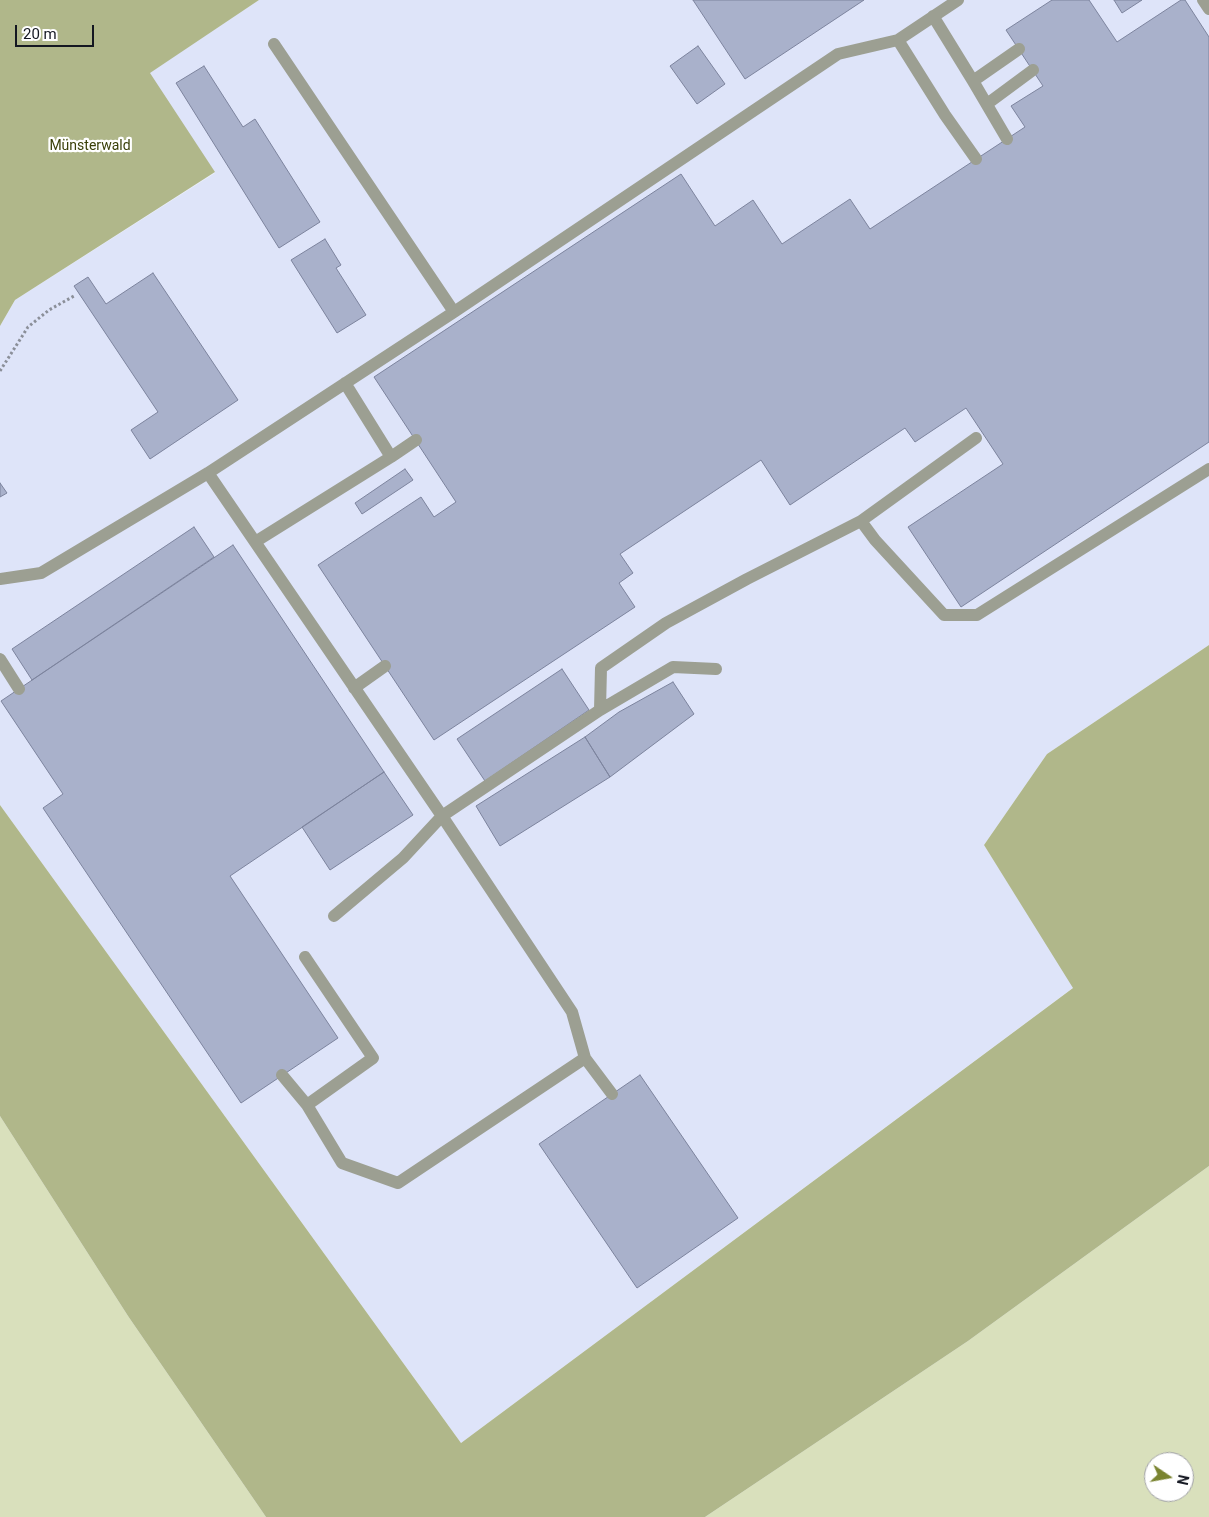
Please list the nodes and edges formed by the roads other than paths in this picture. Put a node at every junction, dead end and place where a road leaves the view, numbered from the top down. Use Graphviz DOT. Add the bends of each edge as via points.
graph roads {
  1 [pos="958,0"];
  2 [pos="1203,0"];
  3 [pos="1209,9"];
  4 [pos="933,16"];
  5 [pos="898,40"];
  6 [pos="274,44"];
  7 [pos="1019,49"];
  8 [pos="1033,70"];
  9 [pos="973,80"];
  10 [pos="987,104"];
  11 [pos="1007,139"];
  12 [pos="976,159"];
  13 [pos="454,312"];
  14 [pos="345,383"];
  15 [pos="976,438"];
  16 [pos="416,440"];
  17 [pos="391,457"];
  18 [pos="1209,469"];
  19 [pos="208,473"];
  20 [pos="861,521"];
  21 [pos="255,542"];
  22 [pos="0,579"];
  23 [pos="0,659"];
  24 [pos="385,666"];
  25 [pos="716,669"];
  26 [pos="354,688"];
  27 [pos="19,689"];
  28 [pos="600,710"];
  29 [pos="442,816"];
  30 [pos="334,916"];
  31 [pos="305,957"];
  32 [pos="585,1058"];
  33 [pos="282,1075"];
  34 [pos="612,1094"];
  35 [pos="307,1105"];
  1 -- 4 [label="lane"];
  2 -- 3 [label="lane"];
  4 -- 5 [label="lane"];
  4 -- 9 [label="lane"];
  5 -- 12 [label="lane"];
  5 -- 13 [label="lane" via="838,54"];
  6 -- 13 [label="lane"];
  7 -- 9 [label="lane"];
  8 -- 10 [label="lane"];
  9 -- 10 [label="lane"];
  10 -- 11 [label="lane"];
  13 -- 14 [label="lane"];
  14 -- 17 [label="lane"];
  14 -- 19 [label="lane"];
  15 -- 20 [label="lane"];
  16 -- 17 [label="lane"];
  17 -- 21 [label="lane"];
  18 -- 20 [label="lane" via="977,615 944,615"];
  19 -- 21 [label="lane"];
  19 -- 22 [label="lane" via="41,573"];
  20 -- 28 [label="lane" via="666,624 601,668"];
  21 -- 26 [label="lane"];
  23 -- 27 [label="lane"];
  24 -- 26 [label="lane"];
  25 -- 28 [label="lane" via="673,666"];
  26 -- 29 [label="lane"];
  28 -- 29 [label="lane"];
  29 -- 30 [label="lane" via="403,858"];
  29 -- 32 [label="lane" via="572,1012"];
  31 -- 35 [label="lane" via="373,1058"];
  32 -- 34 [label="lane"];
  32 -- 35 [label="lane" via="398,1183 342,1163"];
  33 -- 35 [label="lane"];
}
